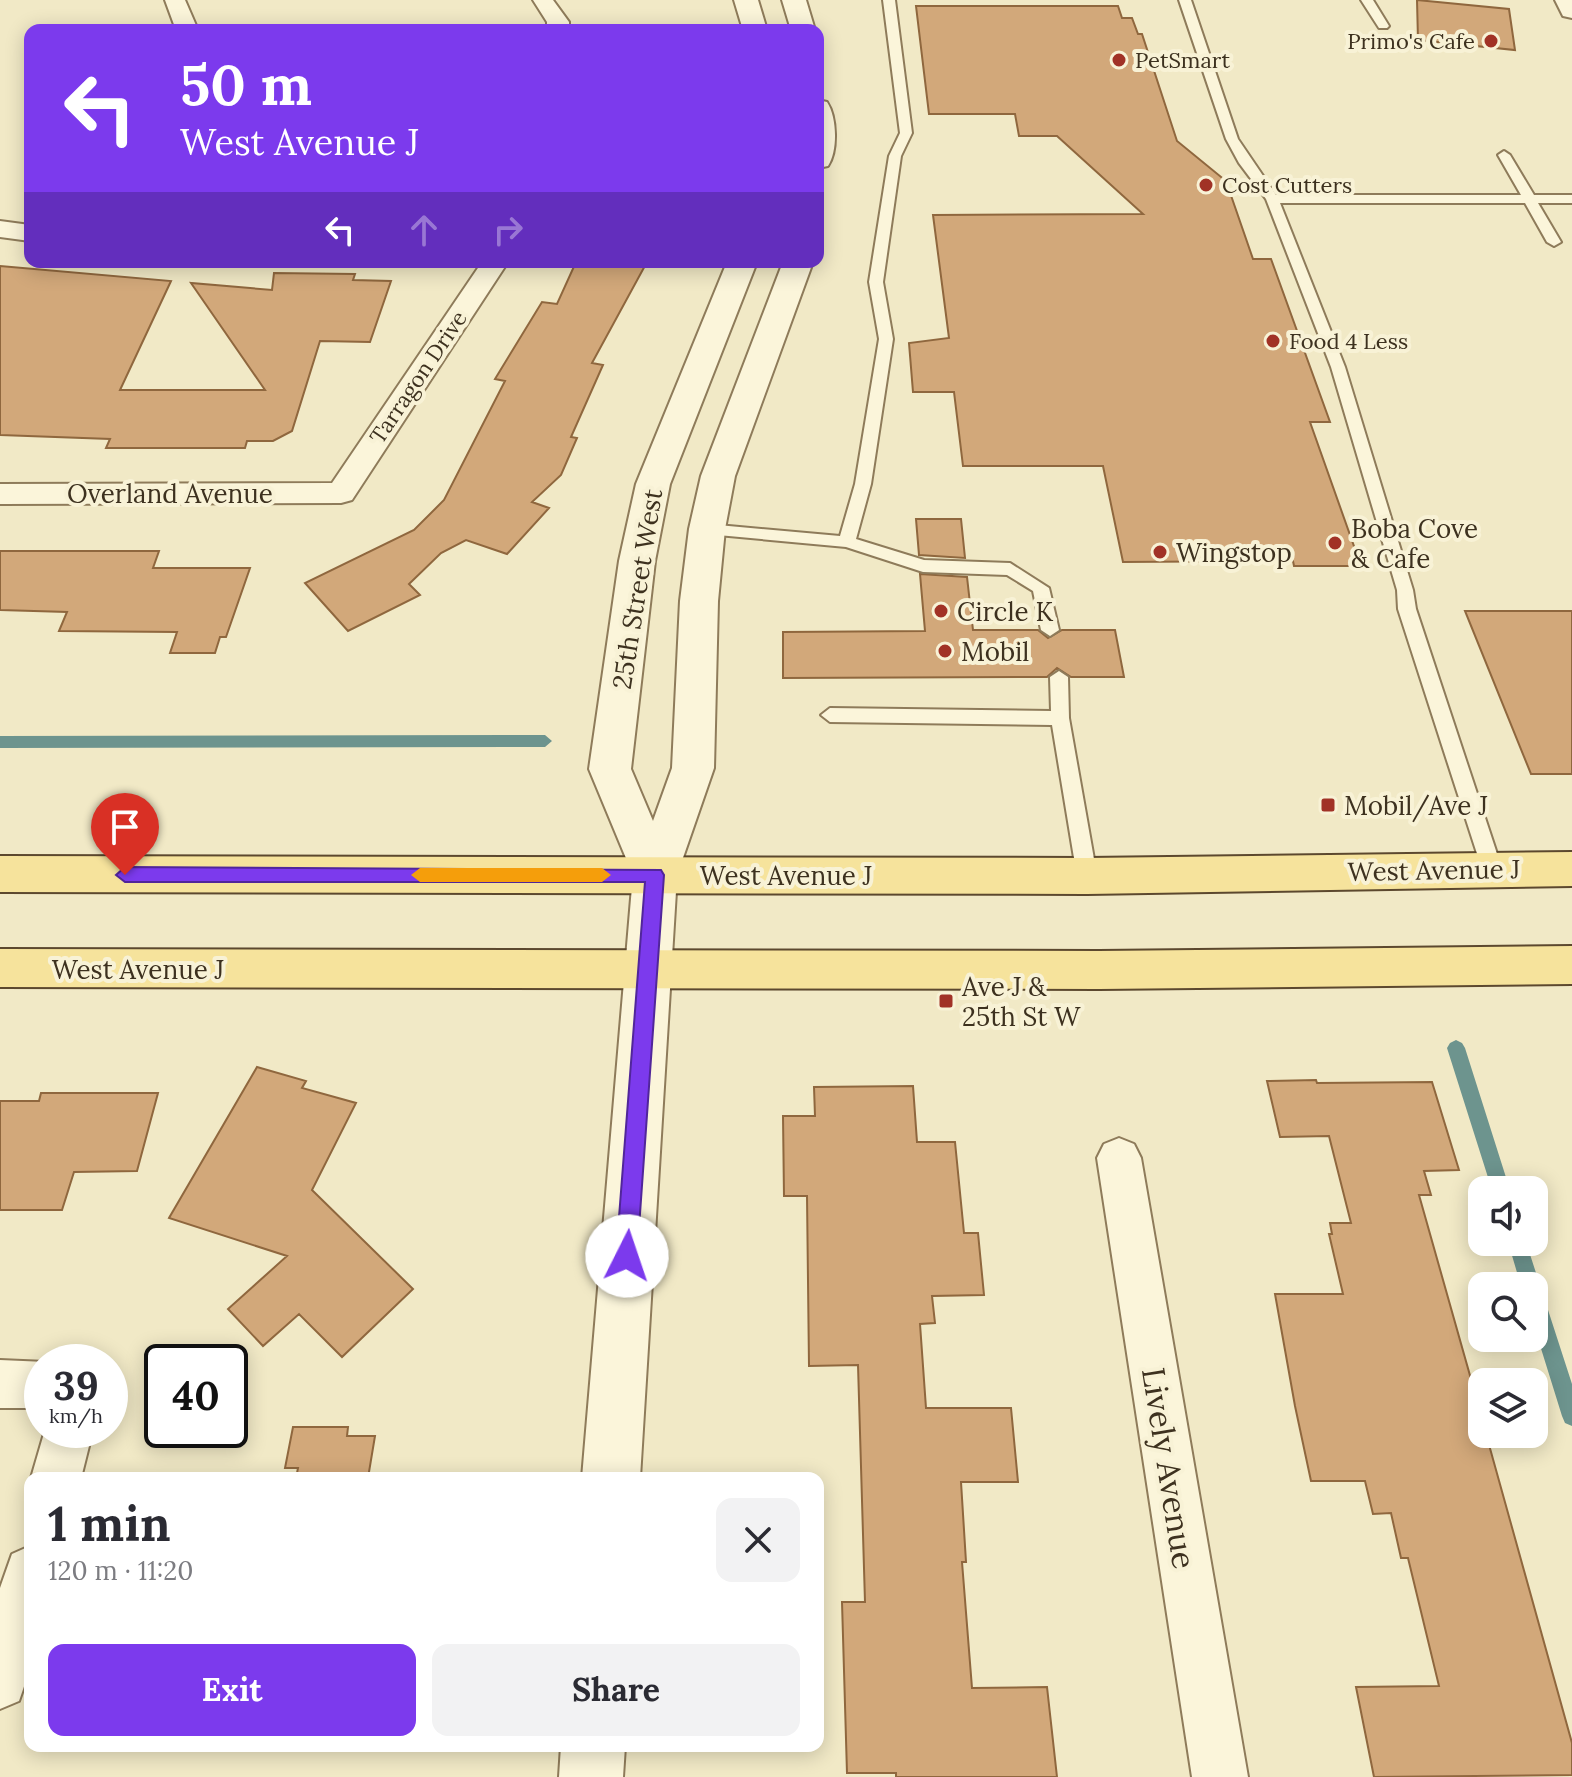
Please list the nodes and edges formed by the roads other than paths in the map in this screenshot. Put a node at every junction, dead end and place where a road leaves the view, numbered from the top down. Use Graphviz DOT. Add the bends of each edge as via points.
graph roads {
  1 [pos="175,0"];
  2 [pos="543,0"];
  3 [pos="746,0"];
  4 [pos="794,0"];
  5 [pos="889,0"];
  6 [pos="1185,0"];
  7 [pos="1367,0"];
  8 [pos="1567,0"];
  9 [pos="1572,11"];
  10 [pos="185,24"];
  11 [pos="558,24"];
  12 [pos="753,24"];
  13 [pos="801,24"];
  14 [pos="1383,26"];
  15 [pos="1504,155"];
  16 [pos="1272,199"];
  17 [pos="1529,199"];
  18 [pos="1572,199"];
  19 [pos="0,229"];
  20 [pos="24,232"];
  21 [pos="1554,242"];
  22 [pos="491,268"];
  23 [pos="740,268"];
  24 [pos="796,268"];
  25 [pos="341,493"];
  26 [pos="0,494"];
  27 [pos="707,529"];
  28 [pos="847,542"];
  29 [pos="1050,630"];
  30 [pos="1059,677"];
  31 [pos="830,715"];
  32 [pos="1060,718"];
  33 [pos="1492,869"];
  34 [pos="1572,869"];
  35 [pos="0,874"];
  36 [pos="655,875"];
  37 [pos="1087,876"];
  38 [pos="1572,965"];
  39 [pos="0,968"];
  40 [pos="646,970"];
  41 [pos="1119,1158"];
  42 [pos="0,1384"];
  43 [pos="24,1384"];
  44 [pos="64,1448"];
  45 [pos="58,1472"];
  46 [pos="611,1472"];
  47 [pos="24,1594"];
  48 [pos="0,1682"];
  49 [pos="593,1752"];
  50 [pos="591,1777"];
  51 [pos="1220,1777"];
  1 -- 10 [label="street"];
  2 -- 11 [label="street"];
  3 -- 12 [label="street"];
  4 -- 13 [label="street"];
  5 -- 28 [label="lane" via="906,133 895,156 876,282 886,339 863,484"];
  6 -- 16 [label="lane" via="1232,139"];
  7 -- 14 [label="lane"];
  8 -- 9 [label="street"];
  15 -- 17 [label="lane"];
  16 -- 17 [label="lane"];
  16 -- 33 [label="lane" via="1338,367 1407,609"];
  17 -- 18 [label="lane"];
  17 -- 21 [label="lane"];
  19 -- 20 [label="street"];
  22 -- 25 [label="street, Tarragon Drive"];
  23 -- 36 [label="street, 25th Street West" via="653,484 637,561 610,769"];
  24 -- 27 [label="street, 25th Street West" via="718,476"];
  25 -- 26 [label="street, Overland Avenue"];
  27 -- 28 [label="lane"];
  27 -- 36 [label="street, 25th Street West" via="693,768"];
  28 -- 29 [label="lane" via="923,566 1010,569 1041,588"];
  30 -- 32 [label="lane"];
  31 -- 32 [label="lane"];
  32 -- 37 [label="lane"];
  33 -- 34 [label="main road, West Avenue J"];
  33 -- 37 [label="main road, West Avenue J"];
  35 -- 36 [label="main road, West Avenue J"];
  36 -- 37 [label="main road, West Avenue J"];
  36 -- 40 [label="street, 25th Street West"];
  38 -- 40 [label="main road, West Avenue J"];
  39 -- 40 [label="main road, West Avenue J"];
  40 -- 46 [label="street, 25th Street West"];
  41 -- 51 [label="street, Lively Avenue"];
  42 -- 43 [label="street"];
  44 -- 45 [label="street"];
  47 -- 48 [label="street"];
  49 -- 50 [label="street"];
}
